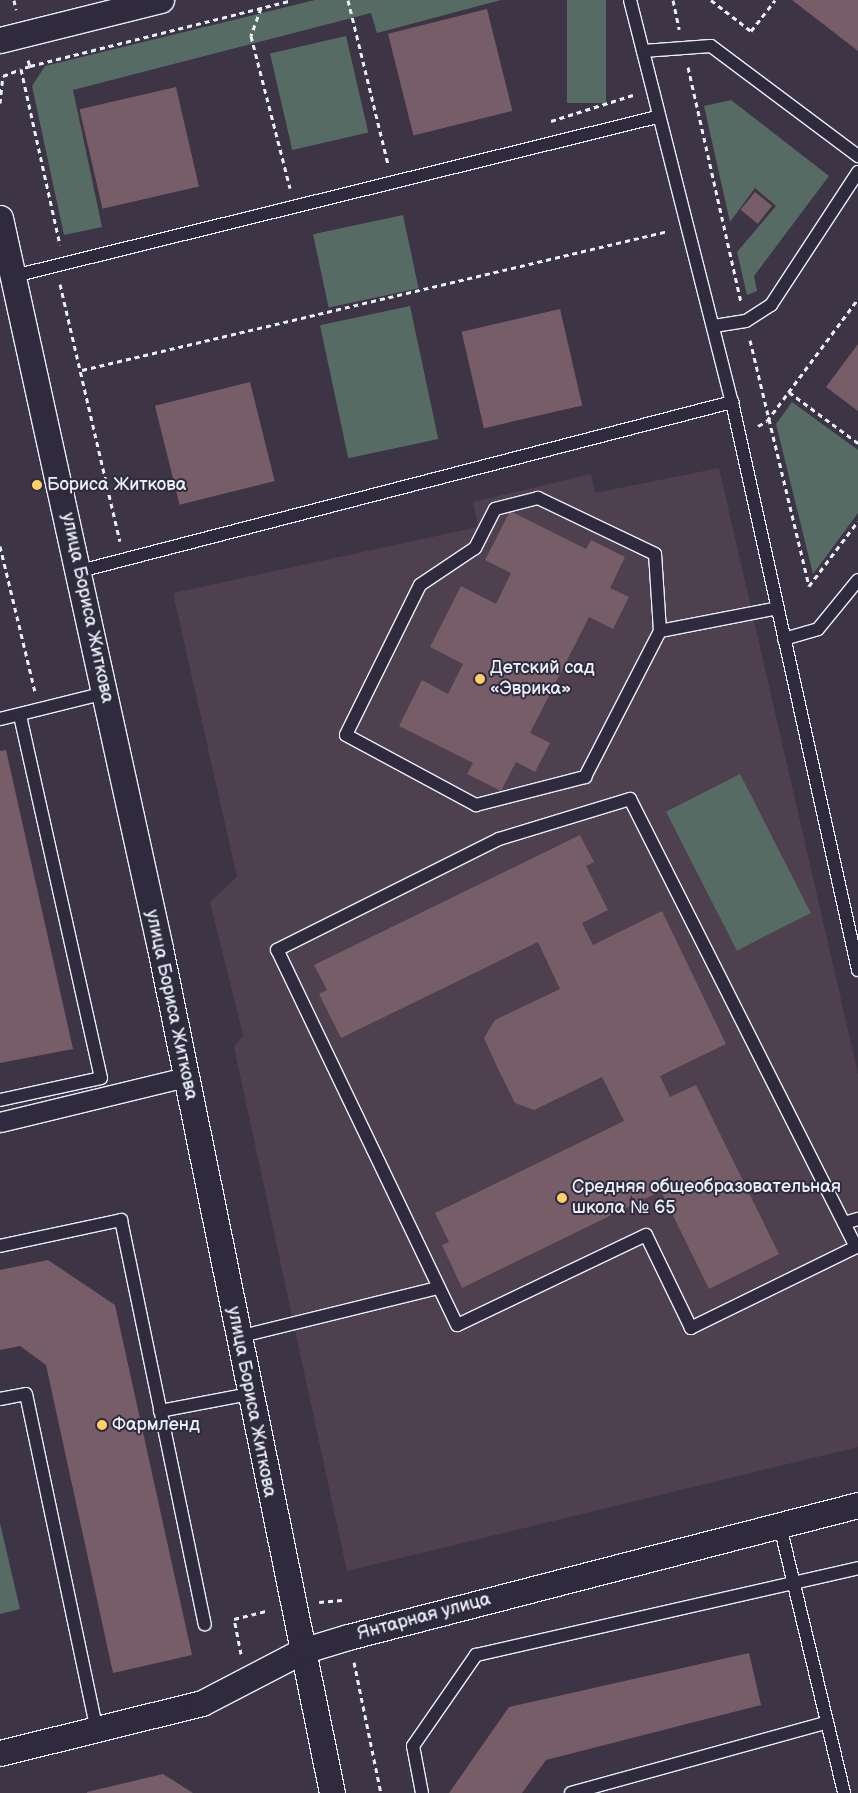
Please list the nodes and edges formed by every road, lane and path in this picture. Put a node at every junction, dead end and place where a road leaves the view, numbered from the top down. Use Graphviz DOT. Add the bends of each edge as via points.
graph roads {
  1 [pos="14,0"];
  2 [pos="161,0"];
  3 [pos="292,0"];
  4 [pos="348,0"];
  5 [pos="630,0"];
  6 [pos="711,0"];
  7 [pos="775,0"];
  8 [pos="261,8"];
  9 [pos="11,38"];
  10 [pos="643,51"];
  11 [pos="30,66"];
  12 [pos="21,69"];
  13 [pos="631,89"];
  14 [pos="634,98"];
  15 [pos="0,103"];
  16 [pos="657,117"];
  17 [pos="640,121"];
  18 [pos="546,124"];
  19 [pos="858,156"];
  20 [pos="399,167"];
  21 [pos="389,169"];
  22 [pos="380,171"];
  23 [pos="858,172"];
  24 [pos="300,191"];
  25 [pos="292,193"];
  26 [pos="282,196"];
  27 [pos="0,218"];
  28 [pos="668,221"];
  29 [pos="671,230"];
  30 [pos="674,239"];
  31 [pos="70,246"];
  32 [pos="61,248"];
  33 [pos="56,266"];
  34 [pos="14,276"];
  35 [pos="858,300"];
  36 [pos="714,326"];
  37 [pos="82,370"];
  38 [pos="789,392"];
  39 [pos="732,402"];
  40 [pos="738,438"];
  41 [pos="858,443"];
  42 [pos="128,541"];
  43 [pos="0,546"];
  44 [pos="80,572"];
  45 [pos="858,580"];
  46 [pos="778,608"];
  47 [pos="660,631"];
  48 [pos="784,639"];
  49 [pos="105,693"];
  50 [pos="39,710"];
  51 [pos="20,715"];
  52 [pos="0,719"];
  53 [pos="858,970"];
  54 [pos="186,1078"];
  55 [pos="0,1100"];
  56 [pos="0,1122"];
  57 [pos="858,1219"];
  58 [pos="844,1223"];
  59 [pos="0,1246"];
  60 [pos="438,1288"];
  61 [pos="238,1337"];
  62 [pos="249,1394"];
  63 [pos="0,1399"];
  64 [pos="160,1411"];
  65 [pos="858,1505"];
  66 [pos="780,1526"];
  67 [pos="858,1568"];
  68 [pos="793,1583"];
  69 [pos="342,1600"];
  70 [pos="292,1604"];
  71 [pos="205,1624"];
  72 [pos="348,1637"];
  73 [pos="302,1651"];
  74 [pos="234,1661"];
  75 [pos="826,1724"];
  76 [pos="97,1730"];
  77 [pos="0,1753"];
  78 [pos="332,1793"];
  79 [pos="382,1793"];
  80 [pos="422,1793"];
  81 [pos="571,1793"];
  82 [pos="844,1793"];
  1 -- 9 [label="path"];
  2 -- 9 [label="street"];
  3 -- 8 [label="path"];
  4 -- 21 [label="path"];
  5 -- 10 [label="lane"];
  6 -- 7 [label="path" via="751,31"];
  8 -- 11 [label="path"];
  8 -- 25 [label="path" via="251,36"];
  9 -- 11 [label="path"];
  10 -- 16 [label="lane"];
  10 -- 19 [label="lane" via="711,46"];
  11 -- 12 [label="path"];
  12 -- 15 [label="path" via="3,76"];
  12 -- 32 [label="path"];
  13 -- 14 [label="path"];
  14 -- 17 [label="path"];
  14 -- 18 [label="path" via="559,115"];
  16 -- 17 [label="lane"];
  16 -- 36 [label="lane"];
  17 -- 33 [label="lane"];
  20 -- 21 [label="path"];
  21 -- 22 [label="path"];
  23 -- 36 [label="lane" via="771,306 746,321"];
  24 -- 25 [label="path"];
  25 -- 26 [label="path"];
  27 -- 34 [label="street, улица Бориса Житкова"];
  28 -- 29 [label="path"];
  29 -- 30 [label="path"];
  29 -- 37 [label="path"];
  31 -- 32 [label="path"];
  32 -- 33 [label="path" via="53,250"];
  33 -- 34 [label="lane"];
  33 -- 37 [label="path"];
  34 -- 44 [label="street, улица Бориса Житкова"];
  35 -- 38 [label="path"];
  36 -- 39 [label="lane"];
  37 -- 42 [label="path" via="120,542"];
  38 -- 40 [label="path" via="767,421"];
  38 -- 41 [label="path"];
  39 -- 40 [label="lane"];
  39 -- 44 [label="lane"];
  40 -- 46 [label="lane"];
  43 -- 50 [label="path"];
  44 -- 49 [label="street, улица Бориса Житкова"];
  45 -- 48 [label="lane" via="818,630"];
  46 -- 47 [label="lane"];
  46 -- 48 [label="lane"];
  47 -- 47 [label="lane" via="585,778 476,805 346,735 420,585 475,548 495,509 538,498 655,554"];
  48 -- 53 [label="lane"];
  49 -- 50 [label="lane"];
  49 -- 54 [label="street, улица Бориса Житкова"];
  50 -- 51 [label="lane"];
  51 -- 52 [label="lane"];
  51 -- 55 [label="lane" via="101,1078"];
  54 -- 56 [label="street"];
  54 -- 61 [label="street, улица Бориса Житкова"];
  57 -- 58 [label="lane"];
  58 -- 60 [label="lane" via="856,1248 691,1328 646,1235 457,1326"];
  58 -- 60 [label="lane" via="630,798 499,839 277,950"];
  59 -- 64 [label="lane" via="121,1220"];
  60 -- 61 [label="lane"];
  61 -- 62 [label="street, улица Бориса Житкова"];
  62 -- 64 [label="lane"];
  62 -- 70 [label="street, улица Бориса Житкова"];
  63 -- 76 [label="lane" via="26,1394"];
  64 -- 71 [label="lane"];
  65 -- 66 [label="street, Янтарная улица"];
  66 -- 68 [label="lane"];
  66 -- 72 [label="street, Янтарная улица"];
  67 -- 68 [label="lane"];
  68 -- 75 [label="lane"];
  68 -- 80 [label="lane" via="476,1655 413,1746"];
  69 -- 70 [label="path"];
  70 -- 73 [label="street, улица Бориса Житкова"];
  70 -- 74 [label="path" via="234,1619 242,1658"];
  72 -- 73 [label="street, Янтарная улица"];
  72 -- 79 [label="path"];
  73 -- 76 [label="street, Янтарная улица" via="202,1702"];
  73 -- 78 [label="street, улица Бориса Житкова"];
  75 -- 81 [label="lane"];
  75 -- 82 [label="lane"];
  76 -- 77 [label="street, Янтарная улица"];
}
